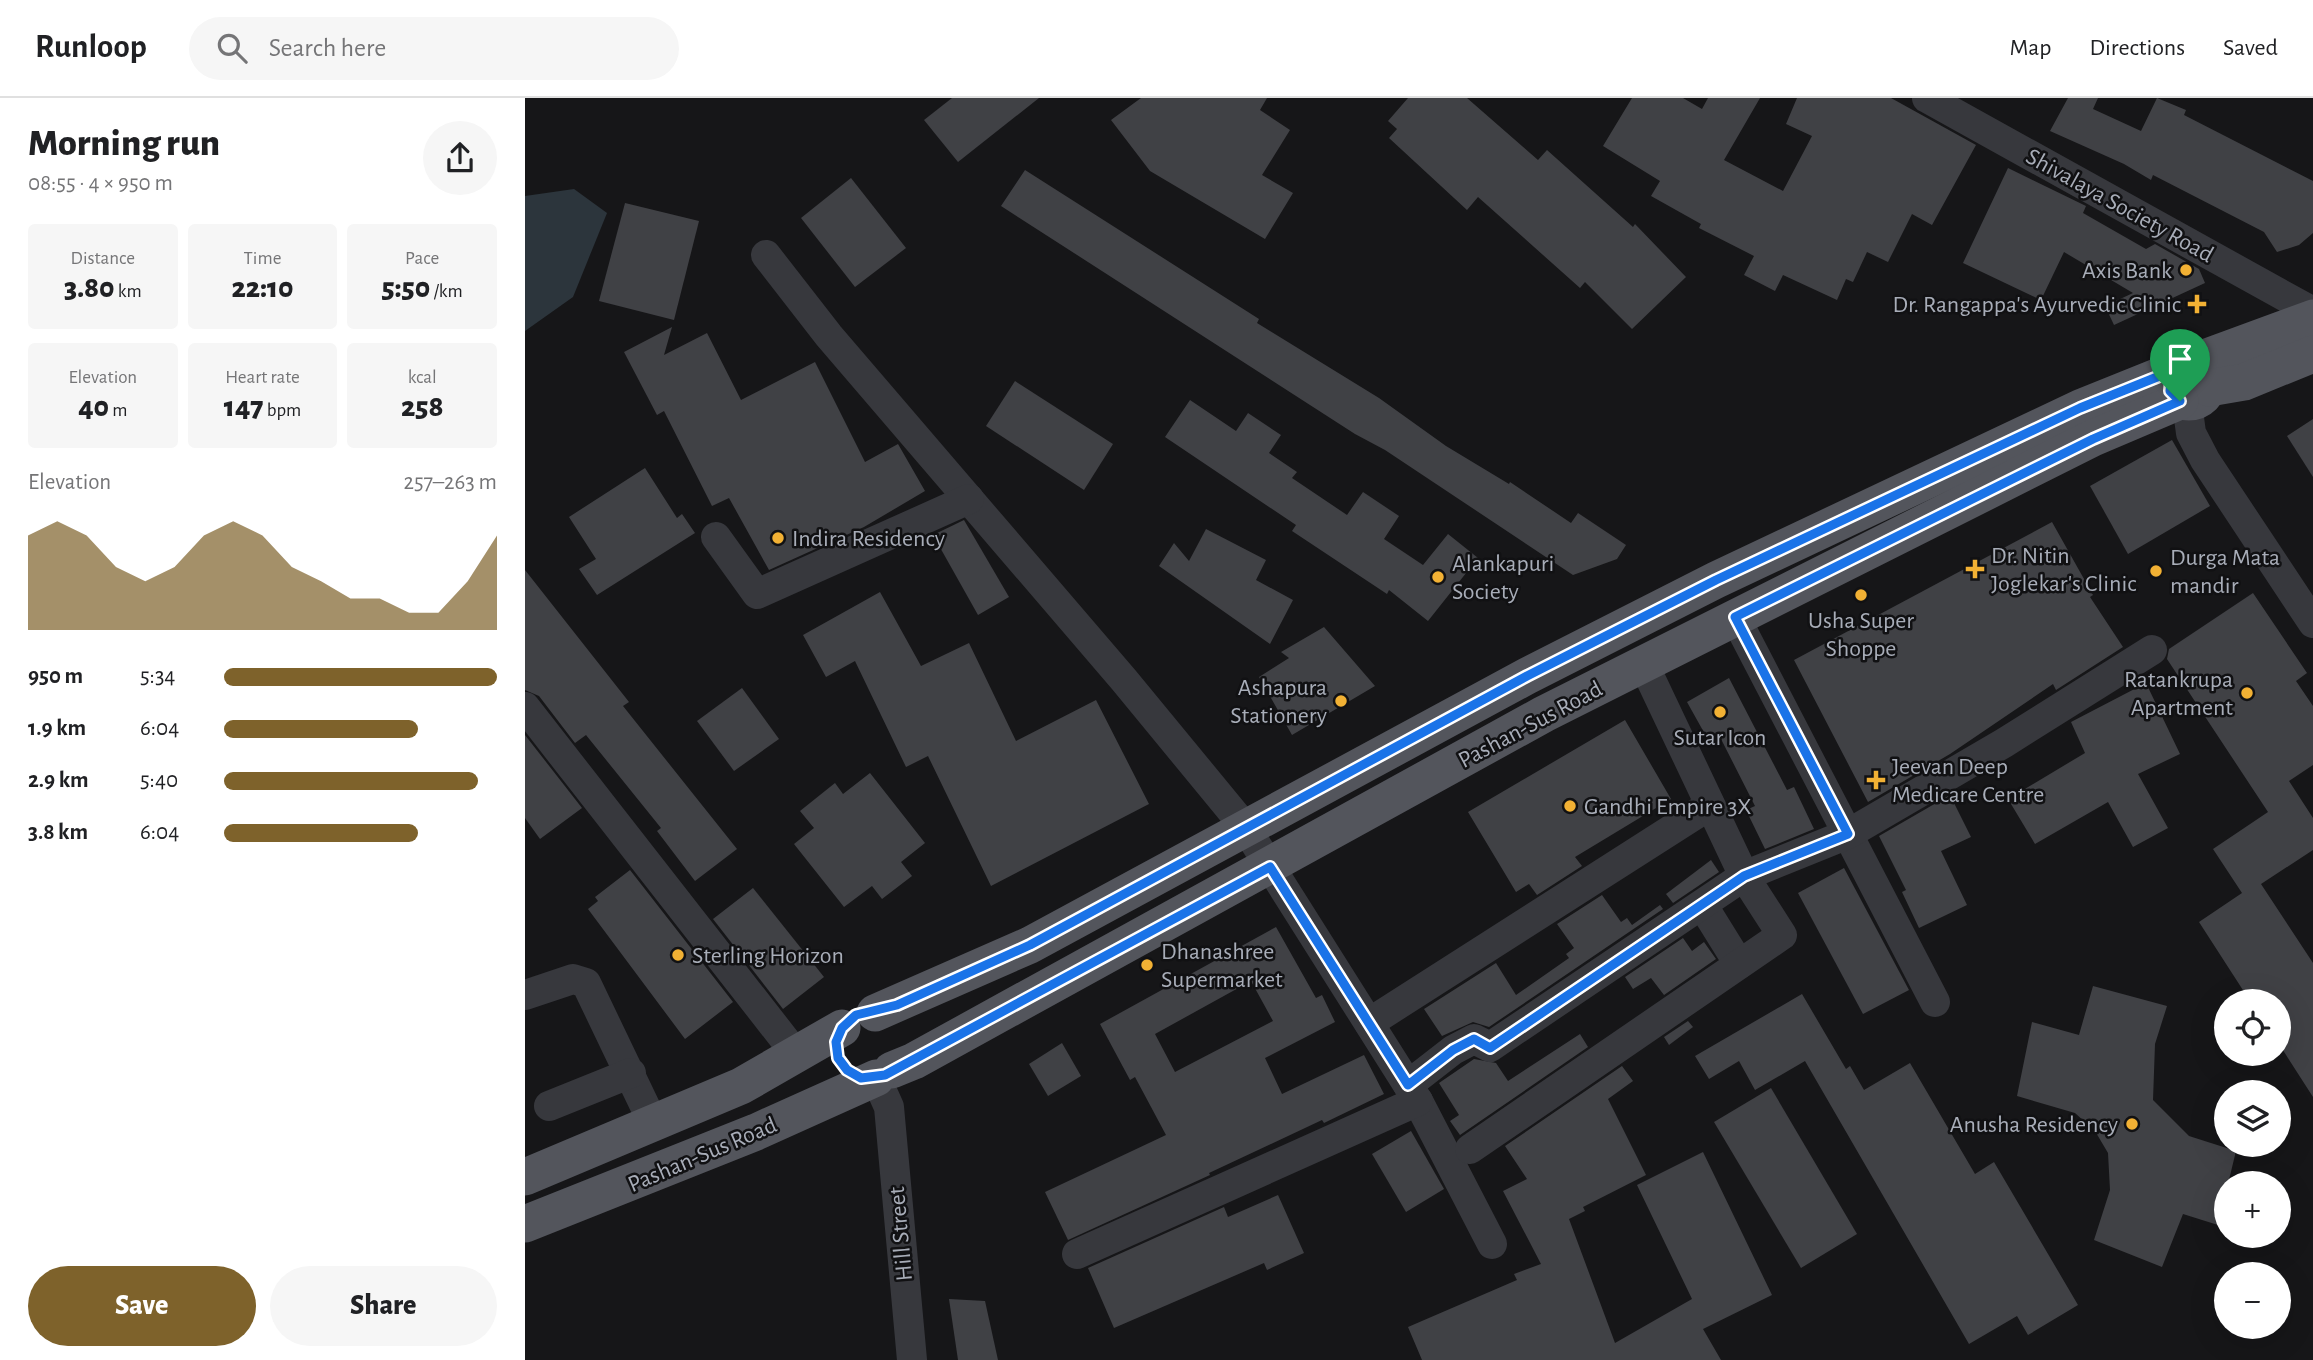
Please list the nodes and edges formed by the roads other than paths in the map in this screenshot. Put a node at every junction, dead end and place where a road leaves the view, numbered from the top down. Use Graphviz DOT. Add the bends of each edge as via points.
graph roads {
  1 [pos="1927,98"];
  2 [pos="766,255"];
  3 [pos="2313,312"];
  4 [pos="2313,318"];
  5 [pos="2313,354"];
  6 [pos="2190,388"];
  7 [pos="969,499"];
  8 [pos="716,537"];
  9 [pos="2313,587"];
  10 [pos="1735,617"];
  11 [pos="2313,623"];
  12 [pos="2152,650"];
  13 [pos="1643,663"];
  14 [pos="525,707"];
  15 [pos="1710,805"];
  16 [pos="1245,827"];
  17 [pos="1848,834"];
  18 [pos="1270,867"];
  19 [pos="1744,876"];
  20 [pos="1703,906"];
  21 [pos="1739,964"];
  22 [pos="525,995"];
  23 [pos="1935,1002"];
  24 [pos="875,1013"];
  25 [pos="1369,1023"];
  26 [pos="842,1028"];
  27 [pos="796,1054"];
  28 [pos="631,1073"];
  29 [pos="886,1085"];
  30 [pos="1413,1093"];
  31 [pos="549,1106"];
  32 [pos="654,1125"];
  33 [pos="1470,1149"];
  34 [pos="525,1177"];
  35 [pos="525,1224"];
  36 [pos="1492,1244"];
  37 [pos="1077,1254"];
  38 [pos="912,1360"];
  1 -- 3 [label="street, Shivalaya Society Road"];
  2 -- 7 [label="street"];
  4 -- 6 [label="main road, Pashan-Sus Road"];
  5 -- 6 [label="main road, Pashan-Sus Road" via="2244,382"];
  6 -- 9 [label="street" via="2222,449"];
  6 -- 10 [label="main road, Pashan-Sus Road"];
  6 -- 11 [label="street" via="2191,433 2205,460"];
  6 -- 16 [label="main road, Pashan-Sus Road" via="2080,408 1716,580"];
  7 -- 8 [label="street" via="757,594"];
  7 -- 16 [label="street"];
  10 -- 13 [label="main road, Pashan-Sus Road"];
  10 -- 17 [label="street"];
  12 -- 17 [label="street"];
  13 -- 15 [label="street"];
  13 -- 18 [label="main road, Pashan-Sus Road"];
  14 -- 27 [label="street"];
  15 -- 19 [label="street"];
  15 -- 25 [label="street"];
  16 -- 18 [label="street"];
  16 -- 24 [label="main road, Pashan-Sus Road" via="1030,945"];
  17 -- 19 [label="street"];
  17 -- 23 [label="street"];
  18 -- 25 [label="street"];
  18 -- 29 [label="main road, Pashan-Sus Road" via="914,1061"];
  19 -- 20 [label="street"];
  19 -- 21 [label="street" via="1782,935"];
  20 -- 21 [label="street"];
  20 -- 30 [label="street" via="1490,1048 1474,1039 1453,1050"];
  21 -- 33 [label="street"];
  22 -- 28 [label="street" via="573,979 586,983"];
  24 -- 26 [label="main road" via="856,1015"];
  24 -- 29 [label="main road" via="894,1024 903,1043"];
  25 -- 30 [label="street"];
  26 -- 27 [label="main road, Pashan-Sus Road"];
  26 -- 29 [label="main road" via="836,1042 838,1058 847,1070"];
  27 -- 32 [label="main road, Pashan-Sus Road" via="741,1086"];
  28 -- 31 [label="street"];
  28 -- 32 [label="street"];
  29 -- 35 [label="main road, Pashan-Sus Road"];
  29 -- 38 [label="street, Hill Street"];
  30 -- 36 [label="street"];
  30 -- 37 [label="street"];
  32 -- 34 [label="main road, Pashan-Sus Road"];
}
